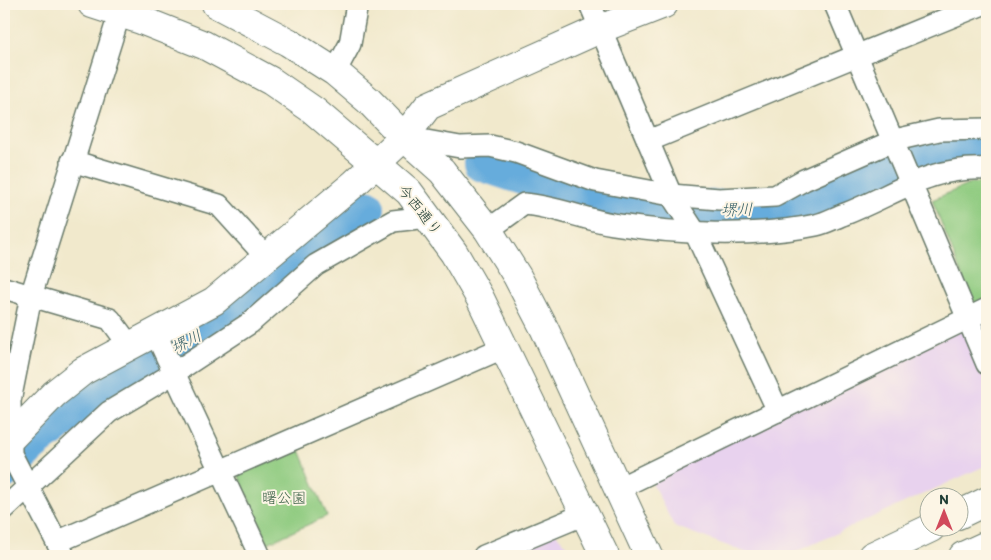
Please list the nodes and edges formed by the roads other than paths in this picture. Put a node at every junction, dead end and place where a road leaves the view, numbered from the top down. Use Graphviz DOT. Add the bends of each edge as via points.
graph roads {
  1 [pos="92,4"];
  2 [pos="216,4"];
  3 [pos="357,4"];
  4 [pos="590,4"];
  5 [pos="664,4"];
  6 [pos="835,4"];
  7 [pos="983,4"];
  8 [pos="120,12"];
  9 [pos="600,29"];
  10 [pos="859,55"];
  11 [pos="335,72"];
  12 [pos="987,130"];
  13 [pos="404,137"];
  14 [pos="648,141"];
  15 [pos="897,146"];
  16 [pos="72,161"];
  17 [pos="376,163"];
  18 [pos="987,169"];
  19 [pos="910,177"];
  20 [pos="674,200"];
  21 [pos="428,217"];
  22 [pos="488,230"];
  23 [pos="694,231"];
  24 [pos="267,258"];
  25 [pos="4,288"];
  26 [pos="31,296"];
  27 [pos="978,314"];
  28 [pos="129,346"];
  29 [pos="505,347"];
  30 [pos="164,353"];
  31 [pos="987,364"];
  32 [pos="778,411"];
  33 [pos="8,446"];
  34 [pos="220,470"];
  35 [pos="25,483"];
  36 [pos="619,488"];
  37 [pos="987,501"];
  38 [pos="4,509"];
  39 [pos="968,510"];
  40 [pos="585,514"];
  41 [pos="918,535"];
  42 [pos="987,546"];
  43 [pos="60,549"];
  44 [pos="880,554"];
  45 [pos="260,556"];
  46 [pos="484,556"];
  47 [pos="605,556"];
  48 [pos="649,556"];
  49 [pos="963,556"];
  1 -- 8 [label="main road, 今西通り"];
  2 -- 11 [label="main road" via="288,42"];
  3 -- 11 [label="street" via="350,44"];
  4 -- 9 [label="street"];
  5 -- 9 [label="main road"];
  6 -- 10 [label="street"];
  7 -- 10 [label="street"];
  8 -- 16 [label="street"];
  8 -- 17 [label="main road, 今西通り" via="204,45 270,81 313,110"];
  9 -- 13 [label="main road" via="428,106"];
  9 -- 14 [label="street"];
  10 -- 14 [label="street"];
  10 -- 15 [label="street"];
  11 -- 13 [label="main road"];
  12 -- 15 [label="street" via="939,130"];
  13 -- 17 [label="main road"];
  13 -- 20 [label="street" via="516,152 595,181"];
  13 -- 22 [label="main road" via="442,171"];
  14 -- 20 [label="street"];
  15 -- 19 [label="street"];
  15 -- 20 [label="street" via="804,180 775,196"];
  16 -- 24 [label="street" via="219,205"];
  16 -- 26 [label="street"];
  17 -- 21 [label="main road, 今西通り" via="409,192"];
  17 -- 24 [label="main road"];
  18 -- 19 [label="street" via="968,168"];
  19 -- 23 [label="street" via="861,208 818,224 770,231"];
  19 -- 27 [label="street"];
  20 -- 23 [label="street"];
  21 -- 29 [label="main road, 今西通り" via="454,253"];
  21 -- 30 [label="street" via="393,221 316,265 250,323"];
  22 -- 23 [label="street" via="524,204 614,224"];
  22 -- 36 [label="main road" via="544,328"];
  23 -- 32 [label="street"];
  24 -- 30 [label="main road" via="214,301"];
  25 -- 26 [label="street"];
  26 -- 28 [label="street" via="110,319"];
  26 -- 33 [label="street" via="10,402"];
  27 -- 31 [label="street"];
  27 -- 32 [label="street"];
  28 -- 30 [label="main road"];
  28 -- 33 [label="main road" via="83,371 54,394"];
  29 -- 34 [label="street"];
  29 -- 40 [label="main road, 今西通り"];
  30 -- 34 [label="street"];
  30 -- 35 [label="street" via="109,412"];
  32 -- 36 [label="street"];
  33 -- 35 [label="street"];
  34 -- 43 [label="street"];
  34 -- 45 [label="street"];
  35 -- 38 [label="street"];
  35 -- 43 [label="street"];
  36 -- 48 [label="main road"];
  37 -- 39 [label="main road"];
  40 -- 46 [label="street"];
  40 -- 47 [label="main road, 今西通り"];
  41 -- 44 [label="main road"];
  42 -- 49 [label="main road"];
}
